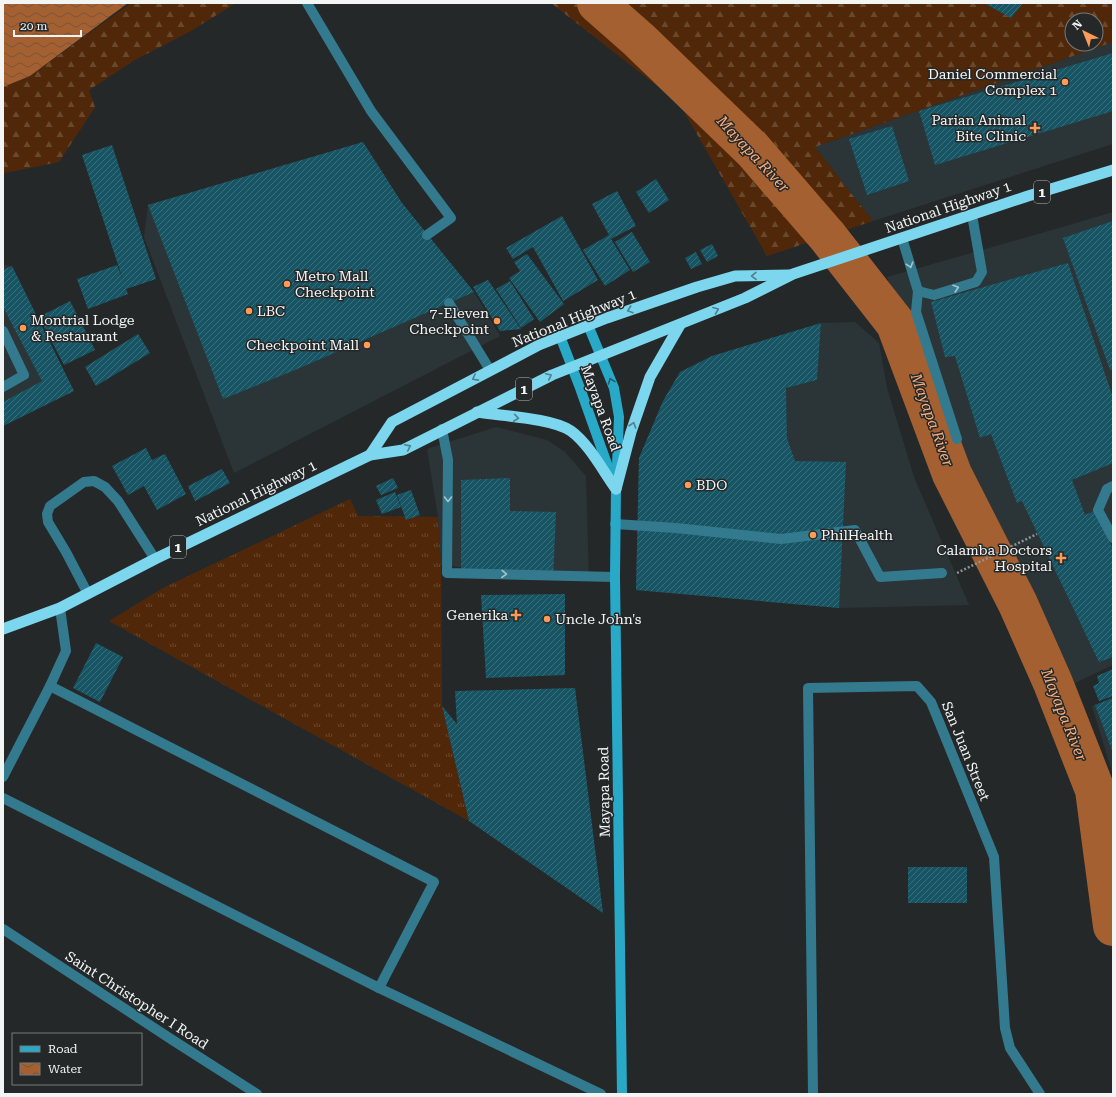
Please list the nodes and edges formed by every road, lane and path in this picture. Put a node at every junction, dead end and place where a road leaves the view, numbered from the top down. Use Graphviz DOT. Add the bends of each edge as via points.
graph roads {
  1 [pos="307,3"];
  2 [pos="1113,170"];
  3 [pos="972,215"];
  4 [pos="428,234"];
  5 [pos="897,240"];
  6 [pos="793,274"];
  7 [pos="918,291"];
  8 [pos="448,303"];
  9 [pos="588,325"];
  10 [pos="680,325"];
  11 [pos="3,331"];
  12 [pos="560,336"];
  13 [pos="601,356"];
  14 [pos="572,367"];
  15 [pos="490,370"];
  16 [pos="3,387"];
  17 [pos="477,412"];
  18 [pos="442,429"];
  19 [pos="957,439"];
  20 [pos="370,455"];
  21 [pos="1113,486"];
  22 [pos="616,489"];
  23 [pos="615,524"];
  24 [pos="1038,534"];
  25 [pos="1113,538"];
  26 [pos="155,558"];
  27 [pos="942,573"];
  28 [pos="615,578"];
  29 [pos="88,594"];
  30 [pos="60,608"];
  31 [pos="3,629"];
  32 [pos="50,686"];
  33 [pos="3,777"];
  34 [pos="3,798"];
  35 [pos="3,929"];
  36 [pos="379,988"];
  37 [pos="257,1094"];
  38 [pos="601,1094"];
  39 [pos="622,1094"];
  40 [pos="813,1094"];
  41 [pos="1040,1094"];
  1 -- 4 [label="street" via="371,111 452,218"];
  2 -- 3 [label="highway, National Highway 1 / 1"];
  3 -- 5 [label="highway, National Highway 1 / 1"];
  7 -- 3 [label="street, one-way" via="934,295 976,282 982,272"];
  5 -- 6 [label="highway, National Highway 1 / 1"];
  5 -- 7 [label="street, one-way"];
  6 -- 9 [label="highway, National Highway 1 / 1, one-way" via="735,276"];
  10 -- 6 [label="highway, National Highway 1 / 1, one-way" via="745,298"];
  7 -- 19 [label="street" via="916,312"];
  8 -- 15 [label="street"];
  9 -- 12 [label="highway, National Highway 1 / 1"];
  9 -- 13 [label="main road, Mayapa Road"];
  10 -- 13 [label="highway, National Highway 1 / 1"];
  22 -- 10 [label="highway, one-way" via="631,432 650,377"];
  11 -- 16 [label="street" via="24,375"];
  12 -- 14 [label="main road, Mayapa Road"];
  12 -- 15 [label="highway, National Highway 1 / 1"];
  13 -- 14 [label="highway, National Highway 1 / 1"];
  22 -- 13 [label="main road, Mayapa Road, one-way" via="619,417 614,388"];
  17 -- 14 [label="highway, National Highway 1 / 1, one-way"];
  14 -- 22 [label="main road, Mayapa Road"];
  15 -- 20 [label="highway, National Highway 1 / 1, one-way" via="392,422"];
  17 -- 18 [label="highway, National Highway 1 / 1"];
  17 -- 22 [label="highway, one-way" via="550,422 571,431 583,443"];
  20 -- 18 [label="highway, National Highway 1 / 1, one-way" via="403,450"];
  18 -- 28 [label="street, one-way" via="448,460 447,573"];
  20 -- 26 [label="highway, National Highway 1 / 1"];
  21 -- 25 [label="street" via="1106,489 1098,510"];
  22 -- 23 [label="main road, Mayapa Road"];
  23 -- 27 [label="street" via="781,539 855,530 880,577"];
  23 -- 28 [label="main road, Mayapa Road"];
  24 -- 27 [label="path" via="948,578"];
  26 -- 29 [label="highway, National Highway 1 / 1"];
  26 -- 29 [label="street" via="118,501 105,487 94,481 84,482 50,506 47,514 48,522"];
  28 -- 39 [label="main road, Mayapa Road"];
  29 -- 30 [label="highway, National Highway 1 / 1"];
  30 -- 31 [label="highway, National Highway 1 / 1"];
  30 -- 32 [label="street" via="66,651"];
  32 -- 33 [label="street"];
  32 -- 36 [label="street" via="434,882"];
  34 -- 36 [label="street"];
  35 -- 37 [label="street, Saint Christopher I Road"];
  36 -- 38 [label="street"];
  40 -- 41 [label="street, San Juan Street" via="808,688 917,686 931,702 994,857 1005,1028 1010,1048"];
}
